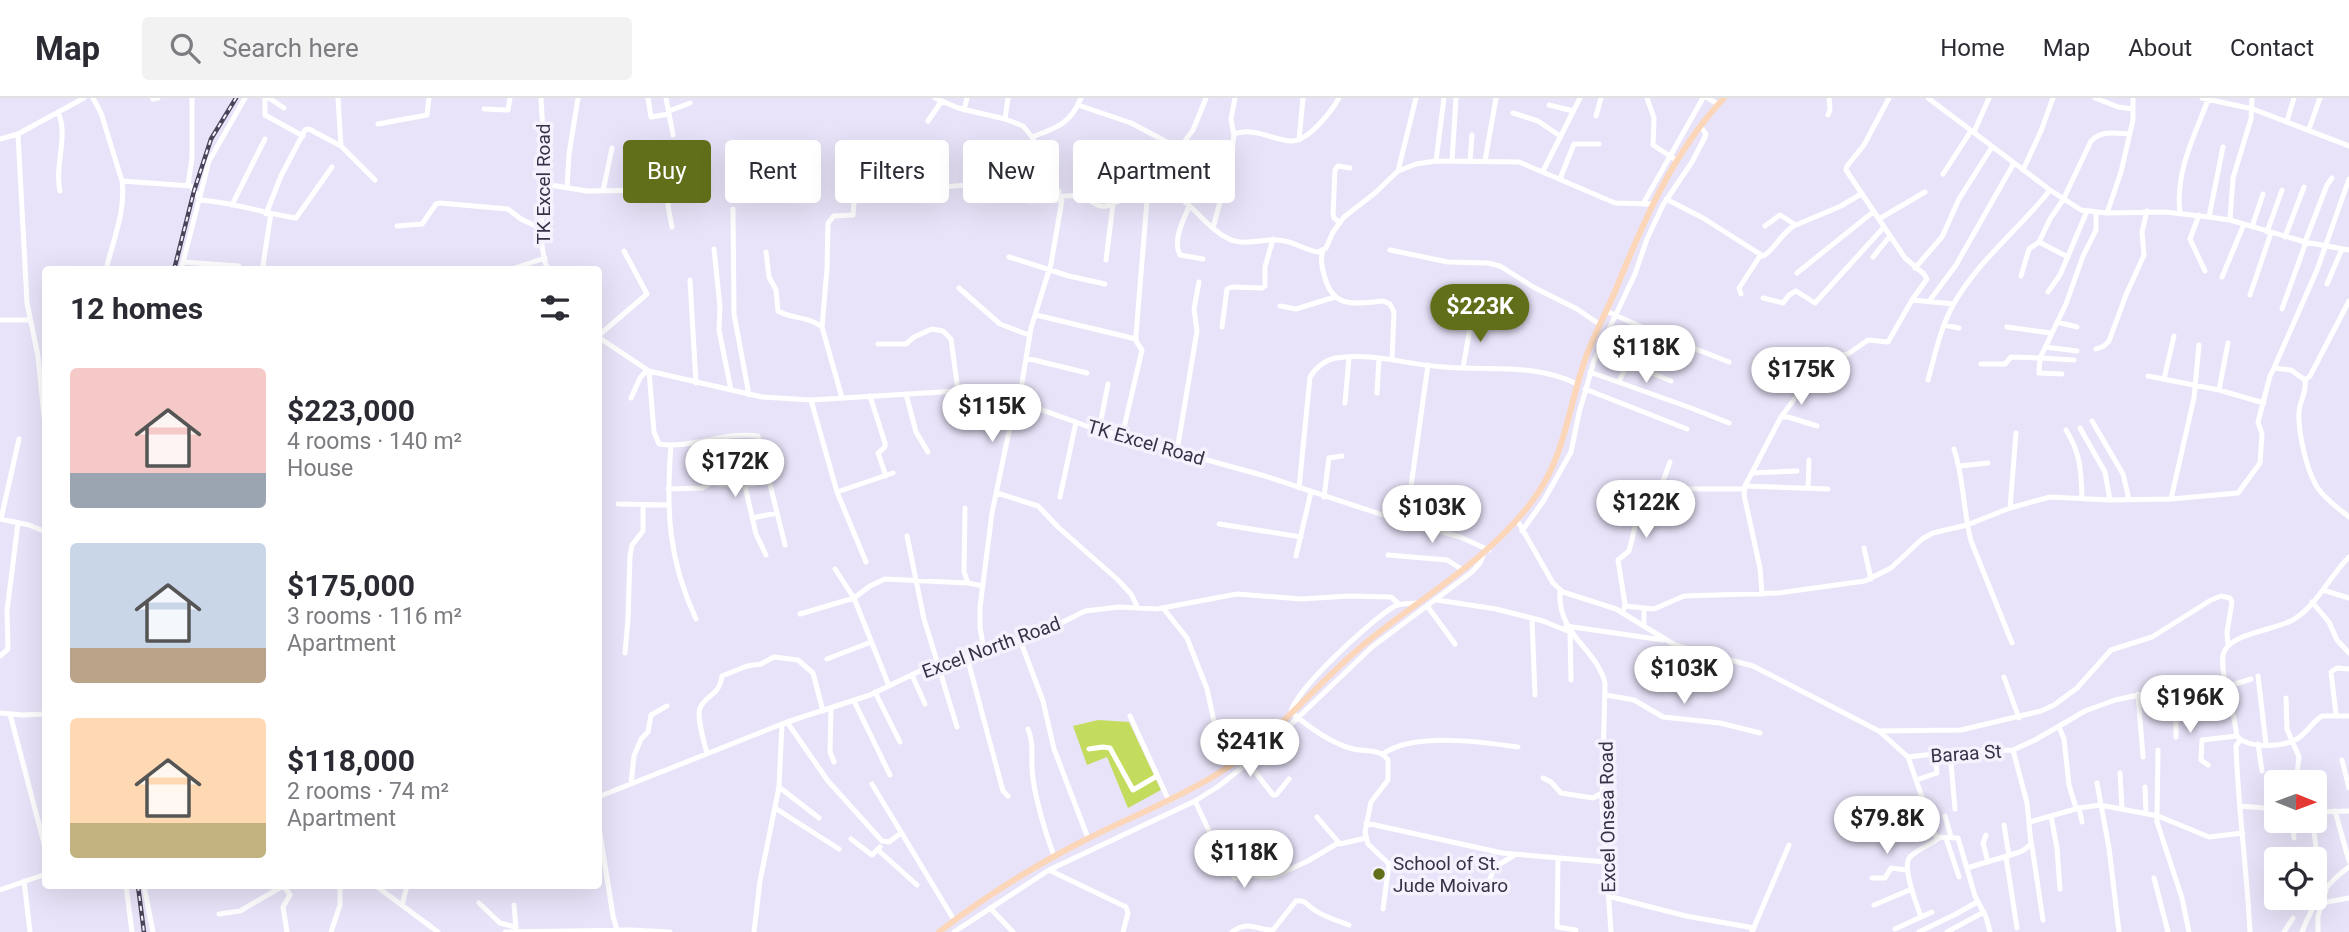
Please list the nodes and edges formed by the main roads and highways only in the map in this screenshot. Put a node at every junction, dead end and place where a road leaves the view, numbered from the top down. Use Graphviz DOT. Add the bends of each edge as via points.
graph roads {
  1 [pos="1721,101"];
  2 [pos="939,932"];
  1 -- 2 [label="main road" via="1676,160 1652,204 1599,324 1554,466 1517,520 1486,552 1361,646 1235,762 1169,801 1054,856"];
}
